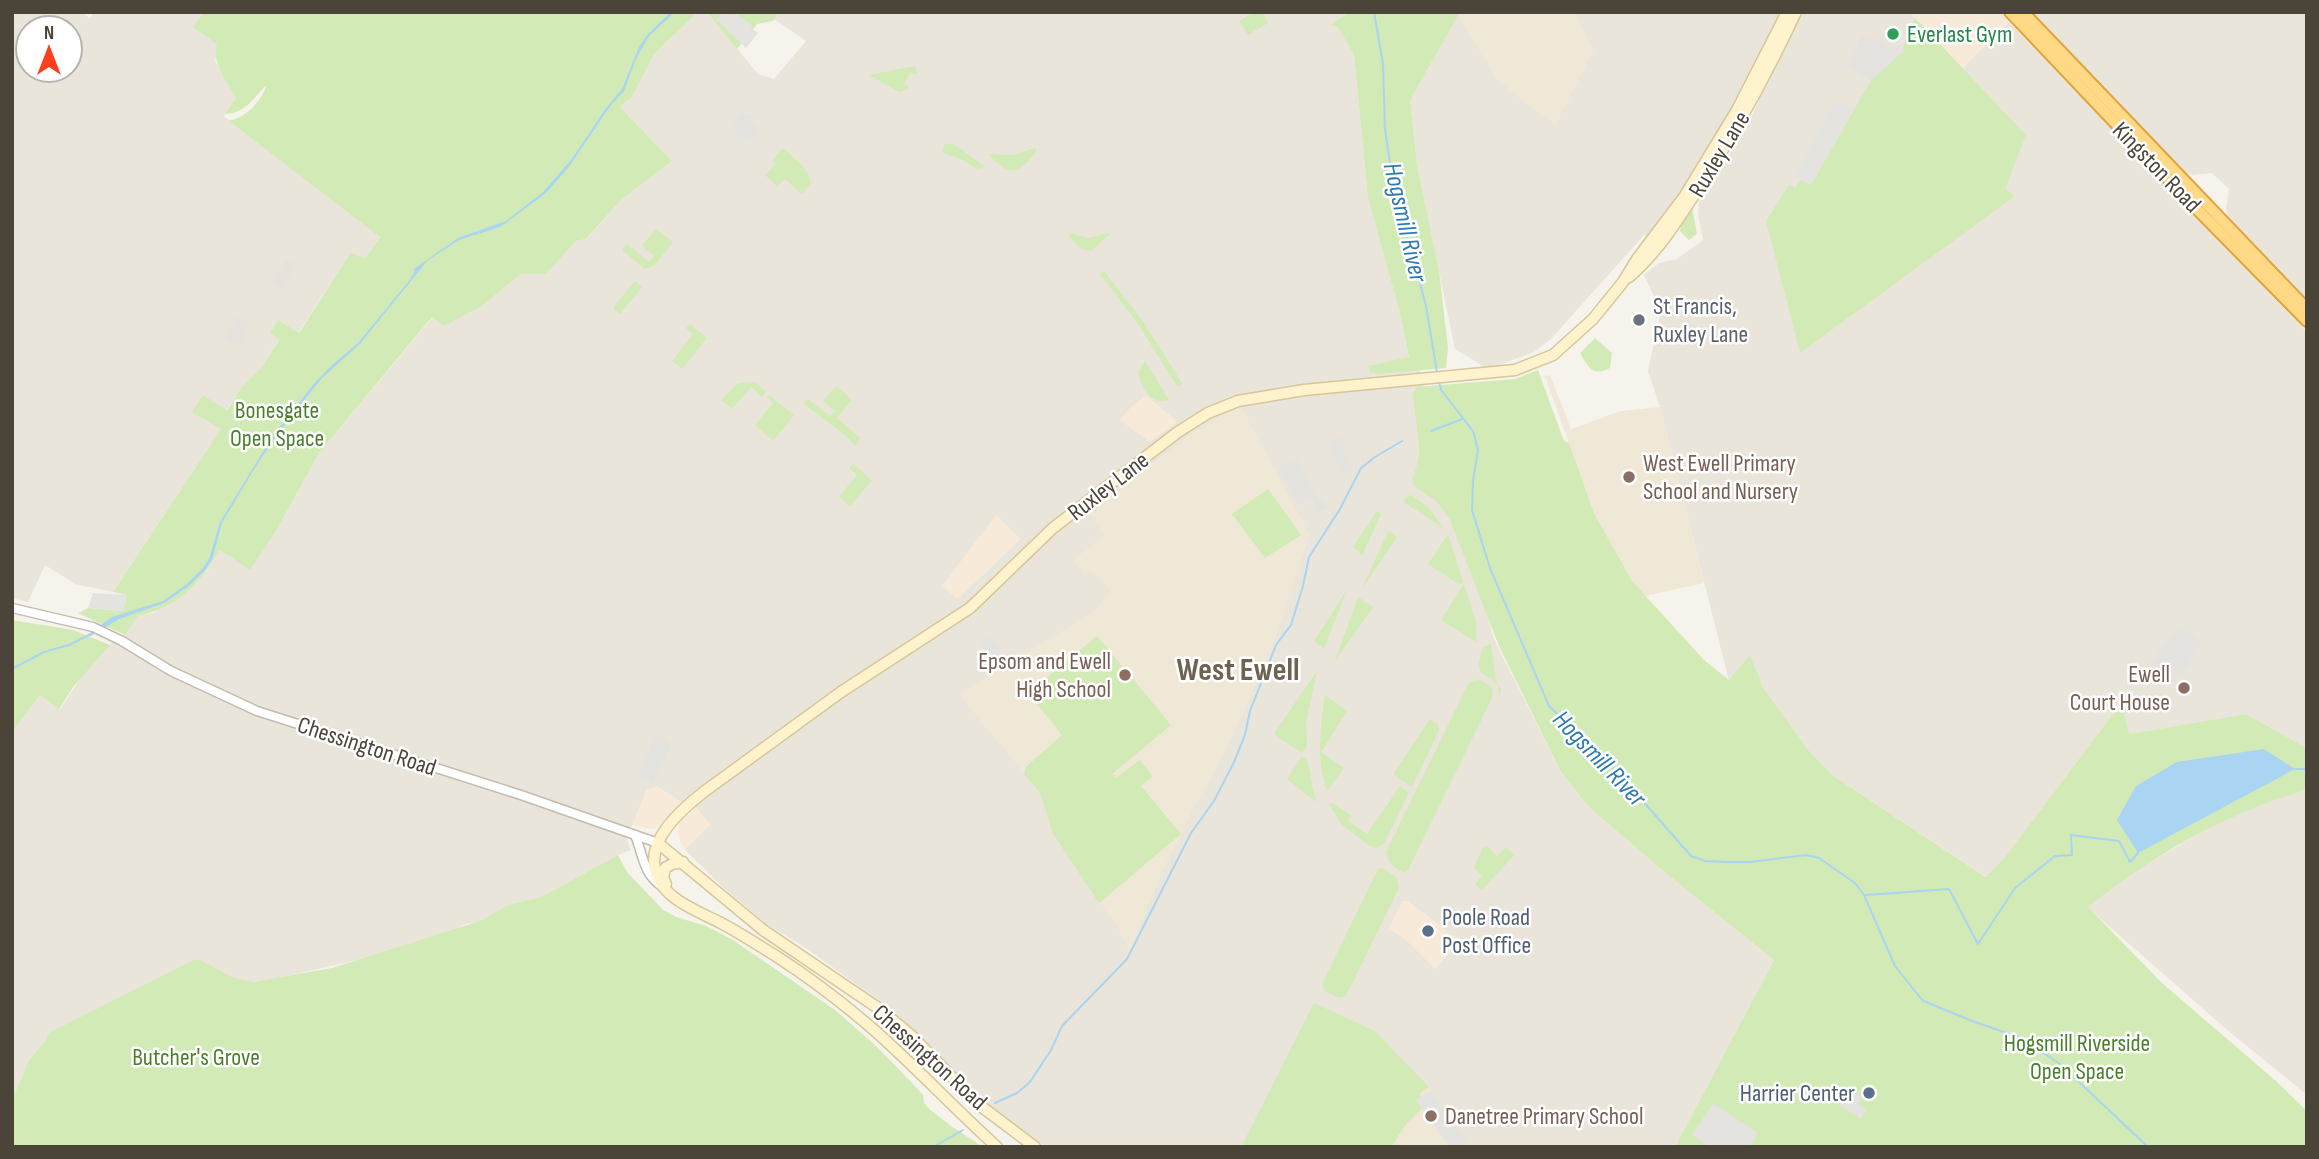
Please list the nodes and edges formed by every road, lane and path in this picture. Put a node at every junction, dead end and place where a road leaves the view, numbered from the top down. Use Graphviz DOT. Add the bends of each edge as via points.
graph roads {
  1 [pos="1787,12"];
  2 [pos="1796,12"];
  3 [pos="2010,12"];
  4 [pos="2023,12"];
  5 [pos="1623,282"];
  6 [pos="2307,309"];
  7 [pos="2307,321"];
  8 [pos="12,608"];
  9 [pos="635,835"];
  10 [pos="658,843"];
  11 [pos="683,862"];
  12 [pos="663,887"];
  13 [pos="674,896"];
  14 [pos="997,1147"];
  15 [pos="1035,1147"];
  1 -- 5 [label="main road, Ruxley Lane" via="1708,160"];
  2 -- 5 [label="main road, Ruxley Lane" via="1704,180 1656,250"];
  3 -- 7 [label="highway, Kingston Road"];
  4 -- 6 [label="highway, Kingston Road"];
  5 -- 10 [label="main road, Ruxley Lane" via="1586,326 1553,355 1515,370 1329,386 1229,404 1194,422 1102,488 970,608 841,692 705,791 676,817"];
  8 -- 9 [label="street, Chessington Road" via="71,620 109,634 171,671 257,711"];
  9 -- 10 [label="street, Chessington Road"];
  9 -- 12 [label="street, Chessington Road" via="653,881"];
  10 -- 11 [label="main road, Chessington Road"];
  10 -- 12 [label="main road" via="654,865"];
  11 -- 13 [label="main road" via="672,864 663,873"];
  11 -- 15 [label="main road, Chessington Road" via="763,930 878,1007 978,1104"];
  12 -- 13 [label="main road, Chessington Road"];
  13 -- 14 [label="main road, Chessington Road" via="776,956 838,1000"];
}
